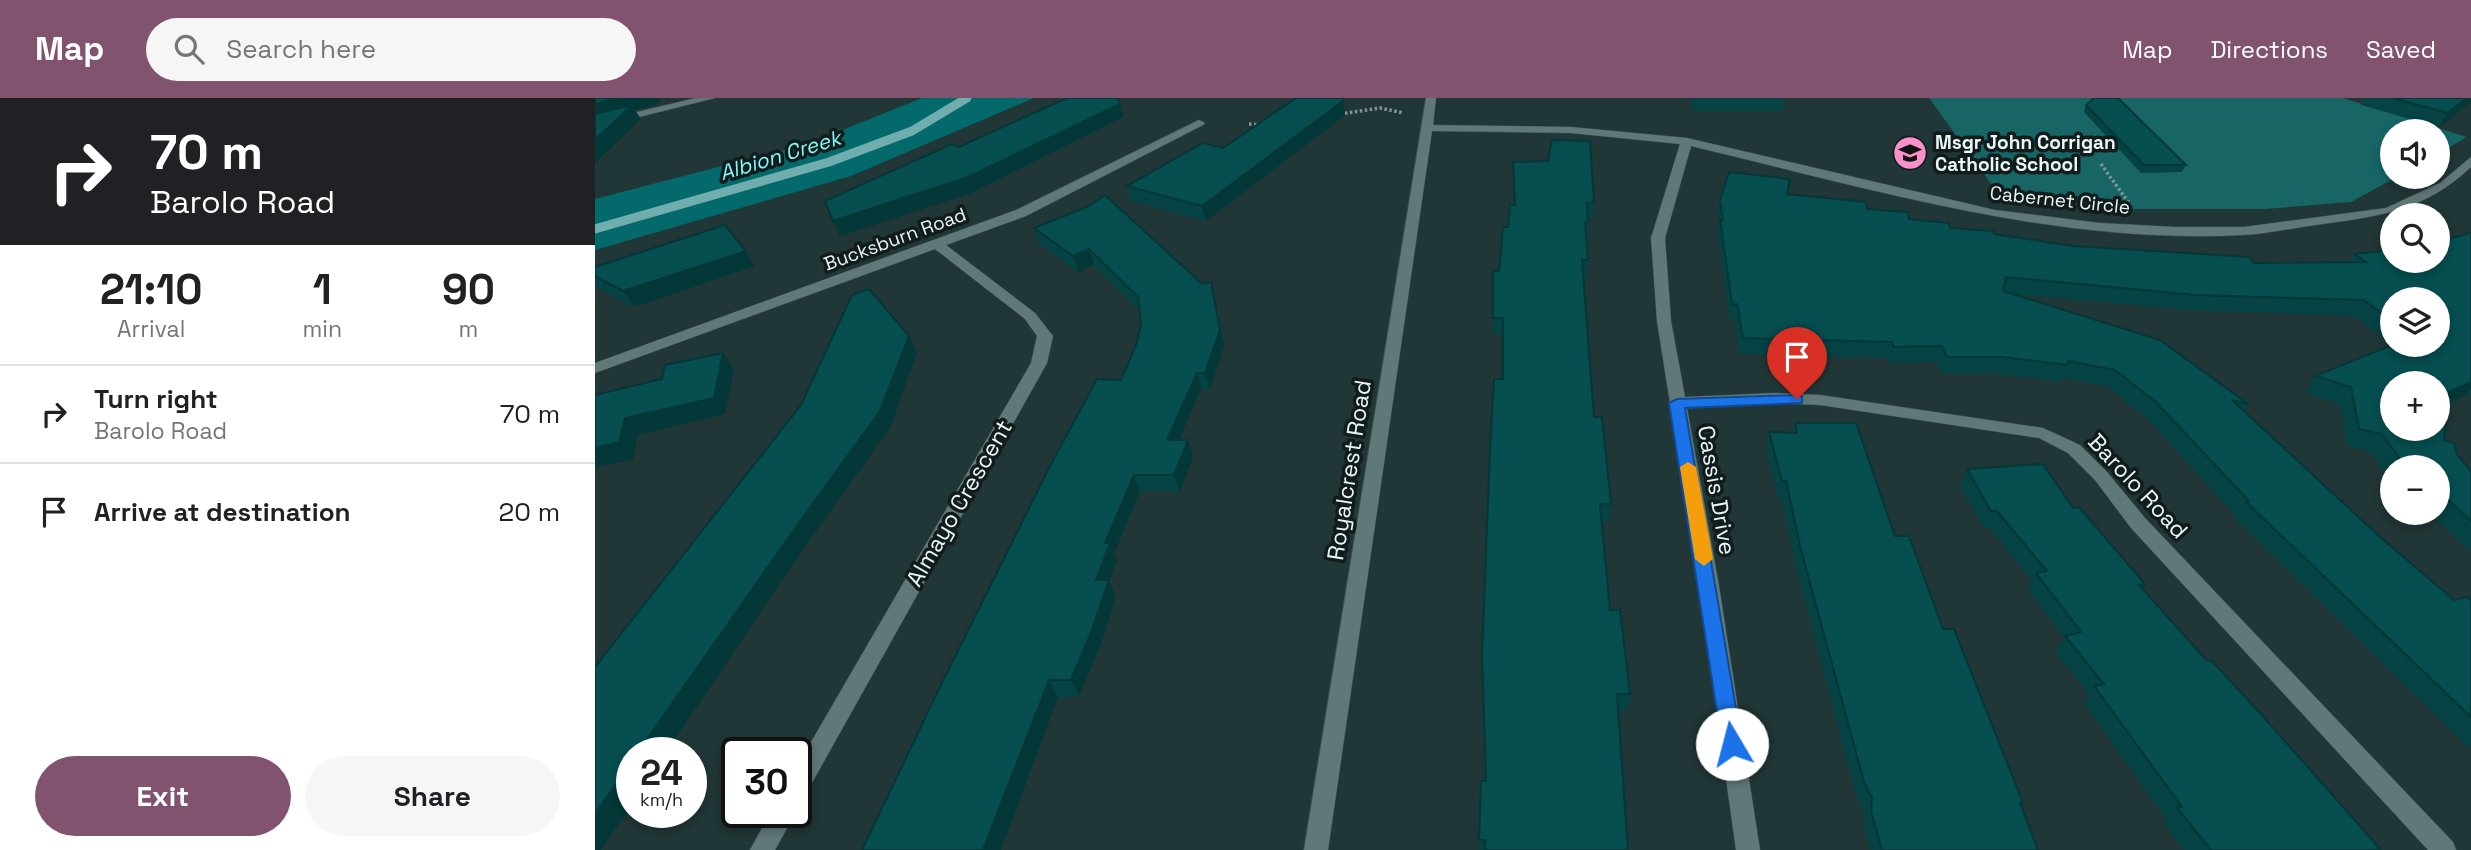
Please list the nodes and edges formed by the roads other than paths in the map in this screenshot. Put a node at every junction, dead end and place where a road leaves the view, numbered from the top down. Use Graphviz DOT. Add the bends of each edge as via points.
graph roads {
  1 [pos="710,98"];
  2 [pos="1431,98"];
  3 [pos="1199,123"];
  4 [pos="595,125"];
  5 [pos="1426,128"];
  6 [pos="1687,141"];
  7 [pos="2471,160"];
  8 [pos="938,245"];
  9 [pos="595,368"];
  10 [pos="1677,403"];
  11 [pos="812,762"];
  12 [pos="775,828"];
  13 [pos="762,850"];
  14 [pos="1316,850"];
  15 [pos="1748,850"];
  16 [pos="2444,850"];
  1 -- 4 [label="street"];
  2 -- 5 [label="street, Royalcrest Road"];
  3 -- 8 [label="street, Bucksburn Road" via="1021,212"];
  5 -- 6 [label="street, Cabernet Circle" via="1571,130"];
  5 -- 14 [label="street, Royalcrest Road"];
  6 -- 7 [label="street, Cabernet Circle" via="1983,211 2146,229 2244,231 2389,211 2444,186"];
  6 -- 10 [label="street, Cassis Drive" via="1658,238 1664,321"];
  8 -- 9 [label="street, Bucksburn Road"];
  8 -- 11 [label="street, Almayo Crescent" via="1030,316 1045,336 1039,363"];
  10 -- 15 [label="street, Cassis Drive"];
  10 -- 16 [label="street, Barolo Road" via="1820,400 2023,429 2043,433 2074,449"];
  12 -- 13 [label="street"];
}
